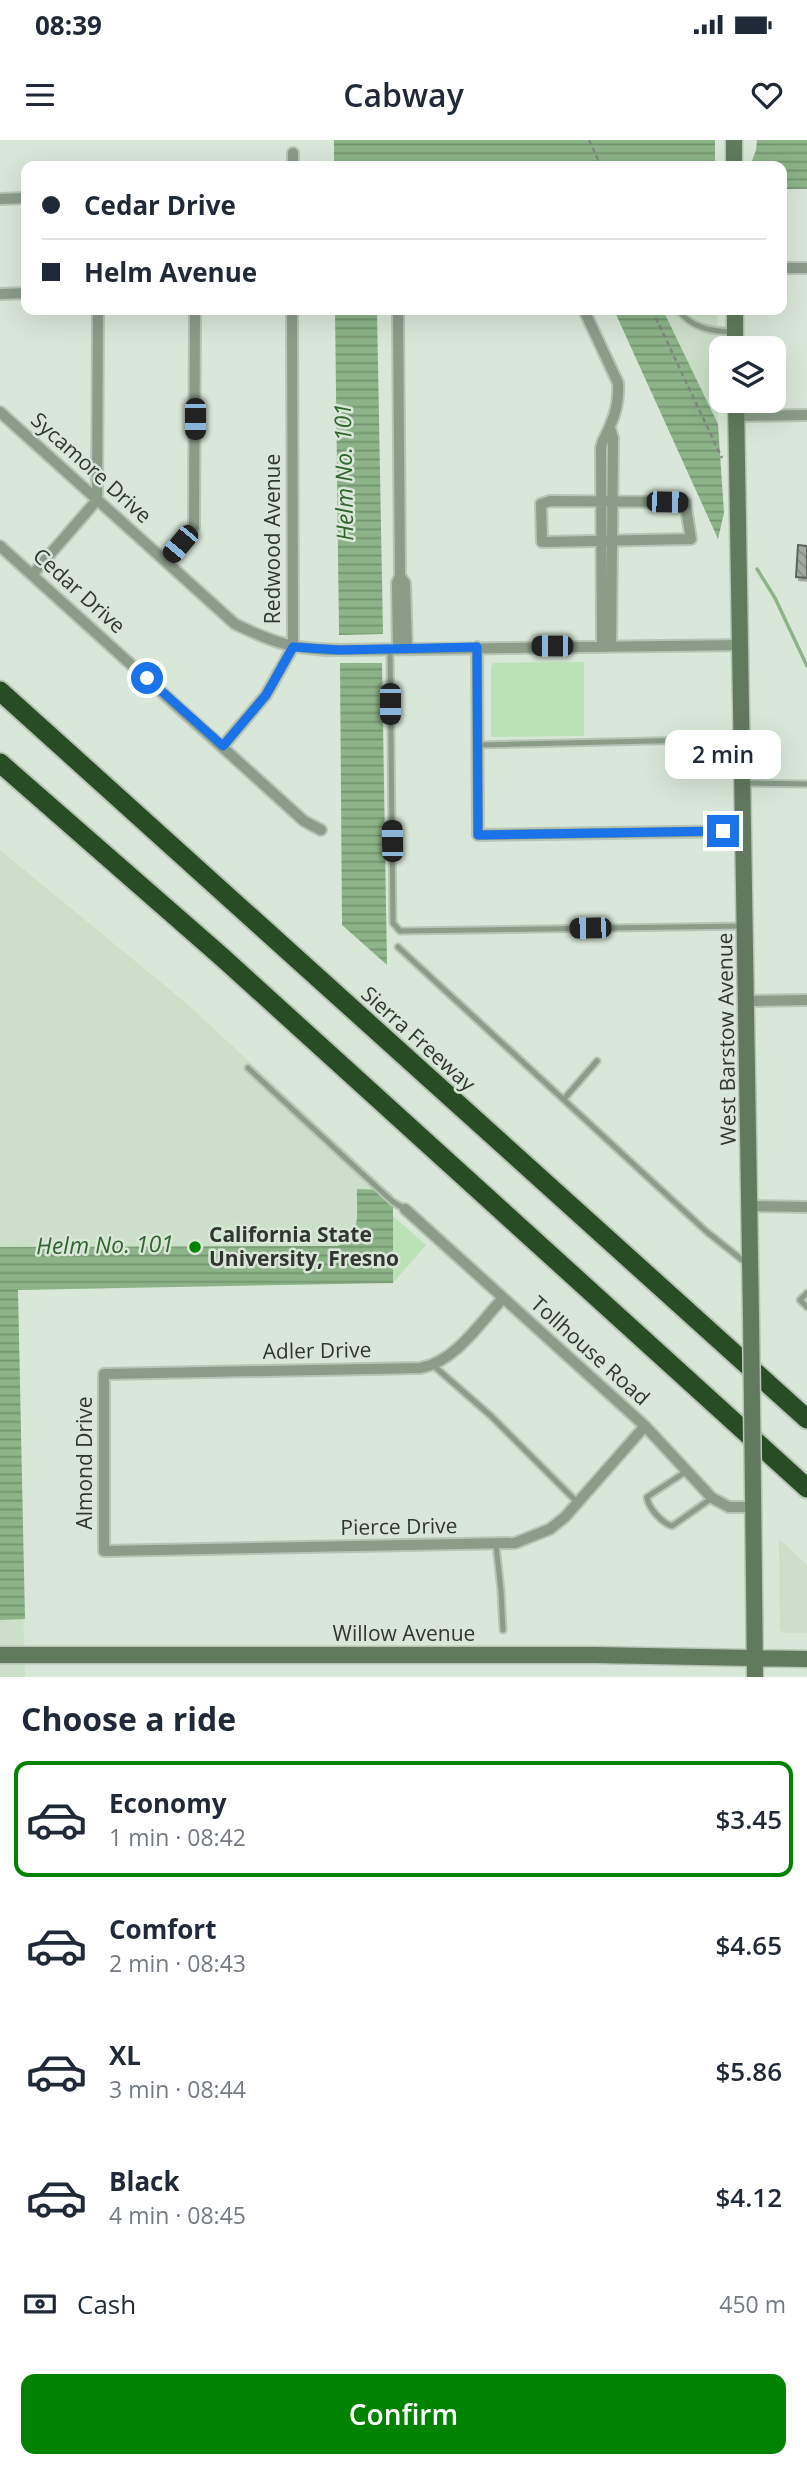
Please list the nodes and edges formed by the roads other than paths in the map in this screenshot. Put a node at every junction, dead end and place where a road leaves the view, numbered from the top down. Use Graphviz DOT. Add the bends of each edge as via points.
graph roads {
  1 [pos="734,140"];
  2 [pos="293,153"];
  3 [pos="293,161"];
  4 [pos="734,161"];
  5 [pos="21,198"];
  6 [pos="0,199"];
  7 [pos="787,268"];
  8 [pos="807,268"];
  9 [pos="21,293"];
  10 [pos="0,294"];
  11 [pos="98,315"];
  12 [pos="195,315"];
  13 [pos="292,315"];
  14 [pos="398,315"];
  15 [pos="586,315"];
  16 [pos="682,315"];
  17 [pos="735,315"];
  18 [pos="724,336"];
  19 [pos="735,336"];
  20 [pos="0,412"];
  21 [pos="737,413"];
  22 [pos="786,413"];
  23 [pos="807,415"];
  24 [pos="97,500"];
  25 [pos="606,501"];
  26 [pos="606,540"];
  27 [pos="0,546"];
  28 [pos="166,561"];
  29 [pos="32,575"];
  30 [pos="741,645"];
  31 [pos="607,646"];
  32 [pos="293,647"];
  33 [pos="477,647"];
  34 [pos="398,649"];
  35 [pos="0,691"];
  36 [pos="743,739"];
  37 [pos="223,746"];
  38 [pos="478,746"];
  39 [pos="0,764"];
  40 [pos="744,783"];
  41 [pos="807,784"];
  42 [pos="321,830"];
  43 [pos="744,831"];
  44 [pos="746,926"];
  45 [pos="398,947"];
  46 [pos="807,1000"];
  47 [pos="748,1001"];
  48 [pos="597,1061"];
  49 [pos="248,1068"];
  50 [pos="564,1099"];
  51 [pos="750,1206"];
  52 [pos="807,1207"];
  53 [pos="405,1209"];
  54 [pos="751,1267"];
  55 [pos="807,1293"];
  56 [pos="502,1298"];
  57 [pos="807,1307"];
  58 [pos="434,1366"];
  59 [pos="104,1374"];
  60 [pos="807,1419"];
  61 [pos="645,1426"];
  62 [pos="688,1470"];
  63 [pos="807,1488"];
  64 [pos="712,1498"];
  65 [pos="753,1499"];
  66 [pos="578,1503"];
  67 [pos="496,1545"];
  68 [pos="104,1551"];
  69 [pos="503,1630"];
  70 [pos="0,1655"];
  71 [pos="755,1658"];
  72 [pos="807,1659"];
  73 [pos="755,1677"];
  1 -- 4 [label="main road"];
  2 -- 3 [label="street"];
  5 -- 6 [label="street"];
  7 -- 8 [label="street"];
  9 -- 10 [label="street"];
  11 -- 24 [label="street"];
  12 -- 28 [label="street" via="194,527"];
  13 -- 32 [label="street, Redwood Avenue"];
  14 -- 34 [label="street"];
  15 -- 25 [label="street" via="618,383 619,394 601,448"];
  16 -- 18 [label="lane"];
  17 -- 19 [label="main road"];
  20 -- 24 [label="street, Sycamore Drive"];
  21 -- 30 [label="main road, West Barstow Avenue"];
  22 -- 23 [label="street"];
  24 -- 28 [label="street, Sycamore Drive"];
  24 -- 29 [label="street"];
  25 -- 26 [label="street"];
  25 -- 26 [label="street" via="541,505 542,542"];
  25 -- 26 [label="street" via="685,502 691,539"];
  26 -- 31 [label="street"];
  27 -- 29 [label="street, Cedar Drive"];
  28 -- 32 [label="street, Sycamore Drive" via="235,624"];
  29 -- 37 [label="street, Cedar Drive"];
  30 -- 31 [label="street, Sycamore Drive"];
  30 -- 36 [label="main road, West Barstow Avenue"];
  31 -- 33 [label="street, Sycamore Drive"];
  32 -- 34 [label="street, Sycamore Drive"];
  32 -- 37 [label="street, Redwood Avenue" via="266,695"];
  33 -- 34 [label="street, Sycamore Drive"];
  33 -- 38 [label="street"];
  34 -- 44 [label="lane" via="393,923 400,930"];
  35 -- 60 [label="highway, Sierra Freeway"];
  36 -- 38 [label="lane"];
  36 -- 40 [label="main road, West Barstow Avenue"];
  37 -- 42 [label="street, Cedar Drive" via="304,821"];
  38 -- 43 [label="street" via="478,835"];
  39 -- 63 [label="highway" via="222,957"];
  40 -- 41 [label="lane"];
  40 -- 43 [label="main road, West Barstow Avenue"];
  43 -- 44 [label="main road, West Barstow Avenue"];
  44 -- 47 [label="main road, West Barstow Avenue"];
  45 -- 50 [label="lane"];
  46 -- 47 [label="street"];
  47 -- 51 [label="main road, West Barstow Avenue"];
  48 -- 50 [label="lane"];
  49 -- 53 [label="lane"];
  50 -- 54 [label="lane"];
  51 -- 52 [label="street"];
  51 -- 54 [label="main road, West Barstow Avenue"];
  53 -- 56 [label="street, Tollhouse Road"];
  54 -- 65 [label="main road, West Barstow Avenue, bridge"];
  55 -- 57 [label="lane" via="800,1300"];
  56 -- 58 [label="street"];
  56 -- 61 [label="street, Tollhouse Road"];
  58 -- 59 [label="street, Adler Drive"];
  58 -- 66 [label="lane"];
  59 -- 68 [label="street, Almond Drive"];
  61 -- 62 [label="street, Tollhouse Road"];
  61 -- 66 [label="street, Pierce Drive"];
  62 -- 64 [label="street, Tollhouse Road"];
  62 -- 64 [label="lane" via="647,1497 647,1503 672,1527"];
  64 -- 65 [label="street" via="729,1507"];
  65 -- 71 [label="main road, West Barstow Avenue"];
  66 -- 67 [label="street, Pierce Drive" via="550,1530"];
  67 -- 68 [label="street, Pierce Drive"];
  67 -- 69 [label="lane"];
  70 -- 71 [label="main road, Willow Avenue"];
  71 -- 72 [label="main road, Willow Avenue"];
  71 -- 73 [label="main road, West Barstow Avenue"];
}
